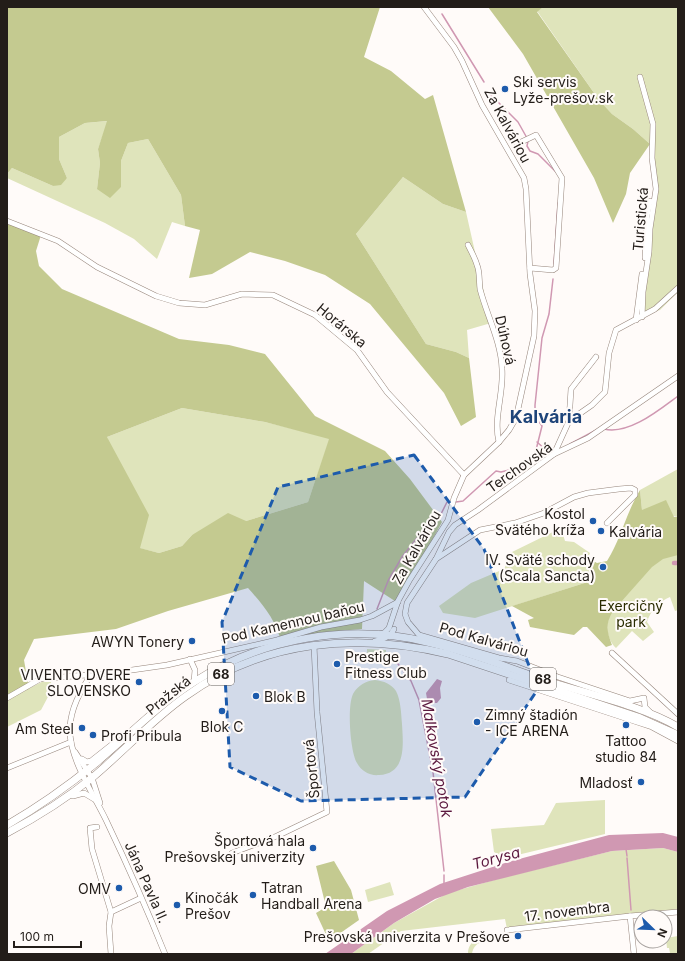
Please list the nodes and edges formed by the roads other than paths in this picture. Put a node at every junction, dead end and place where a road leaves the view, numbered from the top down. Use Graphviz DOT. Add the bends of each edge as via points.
graph roads {
  1 [pos="424,7"];
  2 [pos="640,77"];
  3 [pos="518,144"];
  4 [pos="650,201"];
  5 [pos="7,221"];
  6 [pos="468,245"];
  7 [pos="530,268"];
  8 [pos="678,288"];
  9 [pos="642,317"];
  10 [pos="636,320"];
  11 [pos="596,357"];
  12 [pos="678,376"];
  13 [pos="569,421"];
  14 [pos="499,442"];
  15 [pos="555,450"];
  16 [pos="456,468"];
  17 [pos="469,469"];
  18 [pos="464,475"];
  19 [pos="448,520"];
  20 [pos="608,523"];
  21 [pos="454,526"];
  22 [pos="436,559"];
  23 [pos="398,602"];
  24 [pos="406,603"];
  25 [pos="388,608"];
  26 [pos="393,619"];
  27 [pos="391,631"];
  28 [pos="370,642"];
  29 [pos="397,644"];
  30 [pos="314,645"];
  31 [pos="612,653"];
  32 [pos="190,659"];
  33 [pos="195,670"];
  34 [pos="206,674"];
  35 [pos="90,676"];
  36 [pos="509,680"];
  37 [pos="194,682"];
  38 [pos="648,688"];
  39 [pos="7,698"];
  40 [pos="644,698"];
  41 [pos="639,714"];
  42 [pos="678,714"];
  43 [pos="656,716"];
  44 [pos="678,727"];
  45 [pos="132,731"];
  46 [pos="678,735"];
  47 [pos="678,741"];
  48 [pos="71,742"];
  49 [pos="73,749"];
  50 [pos="81,758"];
  51 [pos="7,768"];
  52 [pos="85,772"];
  53 [pos="91,781"];
  54 [pos="96,801"];
  55 [pos="56,804"];
  56 [pos="105,820"];
  57 [pos="7,824"];
  58 [pos="97,827"];
  59 [pos="7,833"];
  60 [pos="232,853"];
  61 [pos="141,898"];
  62 [pos="111,912"];
  63 [pos="678,912"];
  64 [pos="630,916"];
  65 [pos="507,930"];
  66 [pos="111,954"];
  67 [pos="165,954"];
  68 [pos="634,954"];
  1 -- 7 [label="street, Za Kalváriou" via="454,47 482,105 524,178"];
  2 -- 9 [label="street, Turistická" via="653,124 652,158 656,189"];
  3 -- 7 [label="street, Za Kalváriou" via="536,135 562,178 556,268"];
  4 -- 10 [label="street, Turistická" via="646,256"];
  5 -- 16 [label="street, Horárska" via="58,241 97,267 156,296 179,303 204,305 242,294 273,295 315,315 357,350 387,392"];
  6 -- 14 [label="street, Dúhová" via="477,265 480,288 499,349 502,392 496,429"];
  7 -- 14 [label="street, Za Kalváriou" via="535,311 534,336 516,418"];
  8 -- 9 [label="street"];
  9 -- 10 [label="street"];
  10 -- 13 [label="street" via="616,330 613,335 606,368 606,387 602,396"];
  11 -- 13 [label="street" via="571,389"];
  12 -- 15 [label="street, Terchovská" via="580,443"];
  13 -- 15 [label="street"];
  14 -- 18 [label="street, Za Kalváriou"];
  15 -- 21 [label="street, Terchovská"];
  16 -- 17 [label="street"];
  16 -- 18 [label="street, Horárska"];
  18 -- 19 [label="street, Za Kalváriou"];
  19 -- 21 [label="street"];
  19 -- 23 [label="street, Za Kalváriou"];
  20 -- 22 [label="street" via="635,495 635,490 619,489 574,497 544,513 515,523 480,530"];
  21 -- 22 [label="street, Terchovská"];
  22 -- 24 [label="street"];
  23 -- 24 [label="street"];
  23 -- 25 [label="street, Pod Kamennou baňou"];
  23 -- 26 [label="street, Za Kalváriou"];
  24 -- 40 [label="street, Pod Kalváriou" via="405,614 408,622 419,635 517,661 630,701"];
  25 -- 26 [label="street" via="393,611"];
  25 -- 32 [label="street, Pod Kamennou baňou" via="360,620"];
  26 -- 27 [label="street, Za Kalváriou"];
  27 -- 28 [label="street" via="381,640"];
  27 -- 29 [label="street"];
  27 -- 34 [label="main road, Pražská / 68" via="293,641 248,654"];
  27 -- 41 [label="main road, Pod Kalváriou / 68" via="406,638 449,648"];
  28 -- 29 [label="main road, Pražská / 68"];
  28 -- 30 [label="main road, Pražská / 68"];
  29 -- 41 [label="main road, Pod Kalváriou / 68" via="448,654"];
  30 -- 53 [label="main road, Pražská / 68" via="273,653 234,667 206,682 175,704"];
  30 -- 60 [label="street, Športová" via="317,712 327,812"];
  31 -- 38 [label="street"];
  32 -- 33 [label="street"];
  32 -- 35 [label="street, Pod Kamennou baňou" via="167,665"];
  33 -- 34 [label="street"];
  33 -- 37 [label="street"];
  34 -- 37 [label="main road, Pražská / 68"];
  35 -- 39 [label="street, Pod Kamennou baňou" via="40,679"];
  35 -- 48 [label="street" via="72,712"];
  36 -- 47 [label="street" via="639,723"];
  37 -- 45 [label="main road, Pražská / 68"];
  38 -- 40 [label="street"];
  38 -- 42 [label="street"];
  40 -- 41 [label="street"];
  40 -- 43 [label="street" via="646,707"];
  41 -- 43 [label="main road, Pod Kalváriou / 68"];
  41 -- 46 [label="main road, Pod Kalváriou / 68"];
  43 -- 44 [label="main road, Pod Kalváriou / 68"];
  45 -- 50 [label="street, Pražská" via="91,761 87,762"];
  45 -- 52 [label="main road, Pražská / 68"];
  48 -- 49 [label="street"];
  48 -- 51 [label="street"];
  49 -- 50 [label="street"];
  49 -- 52 [label="street"];
  50 -- 52 [label="street"];
  52 -- 53 [label="street"];
  52 -- 57 [label="main road, Pražská / 68" via="37,807"];
  53 -- 54 [label="street, Jána Pavla II."];
  53 -- 55 [label="main road, Pražská / 68"];
  53 -- 56 [label="street, Jána Pavla II."];
  54 -- 55 [label="street" via="80,793"];
  54 -- 56 [label="street, Jána Pavla II."];
  55 -- 59 [label="main road, Pražská / 68"];
  56 -- 61 [label="street, Jána Pavla II."];
  58 -- 62 [label="street" via="90,828 92,849"];
  61 -- 62 [label="street"];
  61 -- 67 [label="street, Jána Pavla II."];
  62 -- 66 [label="street"];
  63 -- 64 [label="street, 17. novembra"];
  64 -- 65 [label="street, 17. novembra"];
  64 -- 68 [label="street, 17. novembra"];
}
